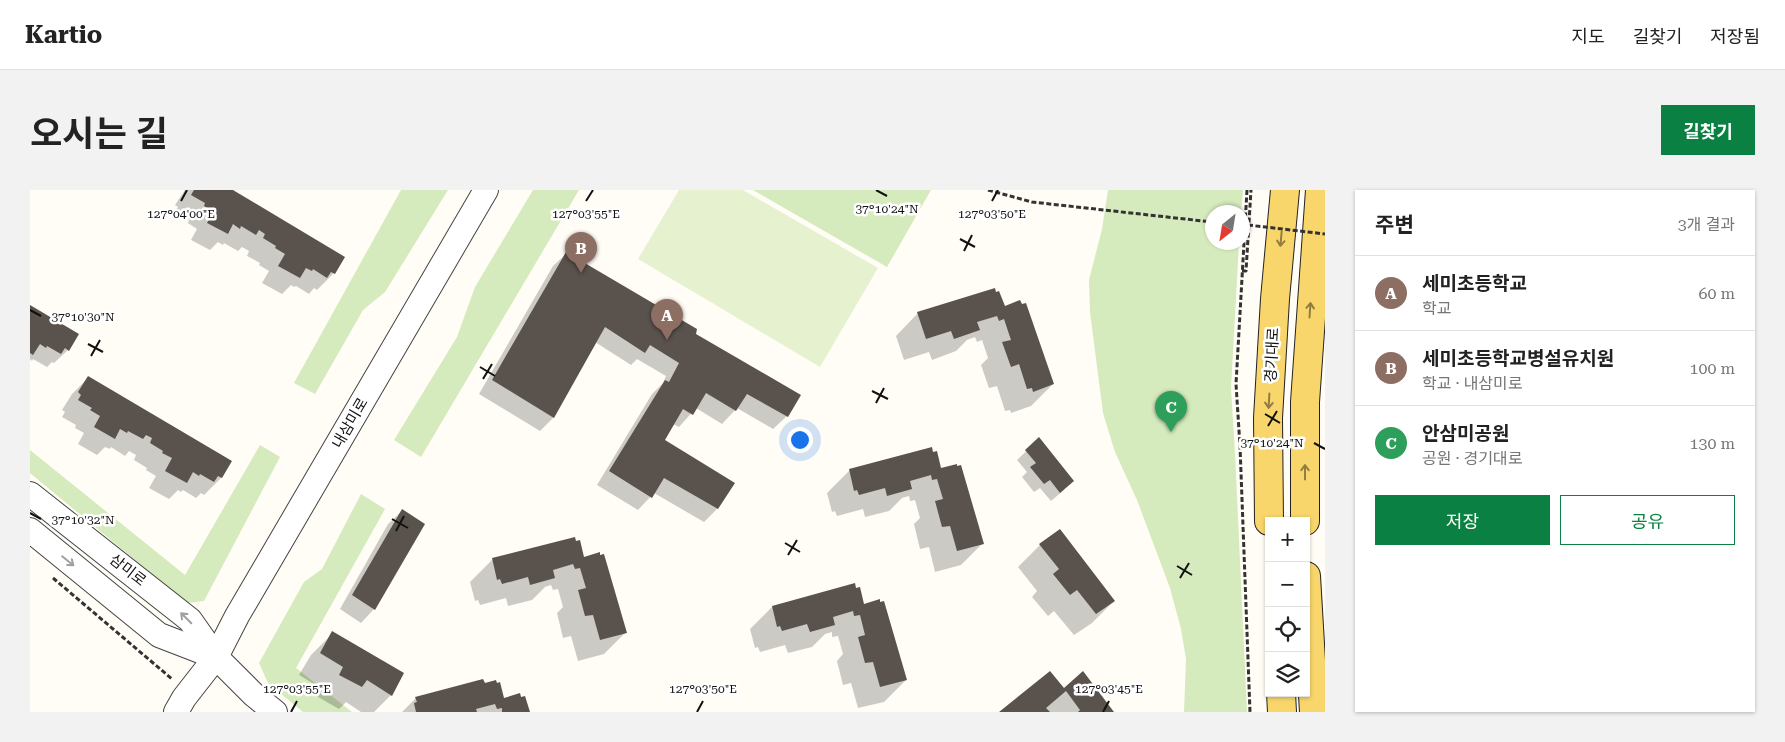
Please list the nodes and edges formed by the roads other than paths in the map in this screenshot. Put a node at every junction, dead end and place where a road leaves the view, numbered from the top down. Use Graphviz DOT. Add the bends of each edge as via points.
graph roads {
  1 [pos="486,190"];
  2 [pos="1285,190"];
  3 [pos="1320,190"];
  4 [pos="30,494"];
  5 [pos="1269,517"];
  6 [pos="1305,517"];
  7 [pos="30,530"];
  8 [pos="1308,607"];
  9 [pos="216,657"];
  10 [pos="1281,697"];
  11 [pos="180,705"];
  12 [pos="275,712"];
  13 [pos="1282,712"];
  14 [pos="1314,712"];
  1 -- 9 [label="street, 내삼미로" via="242,607"];
  2 -- 5 [label="main road, 경기대로, one-way" via="1268,418"];
  6 -- 3 [label="main road, one-way" via="1305,402"];
  9 -- 4 [label="street, 삼미로, one-way" via="190,620"];
  7 -- 9 [label="street, 삼미로, one-way" via="159,635"];
  8 -- 14 [label="main road"];
  9 -- 11 [label="street, 내삼미로"];
  9 -- 12 [label="street, 삼미로"];
  10 -- 13 [label="main road"];
}
